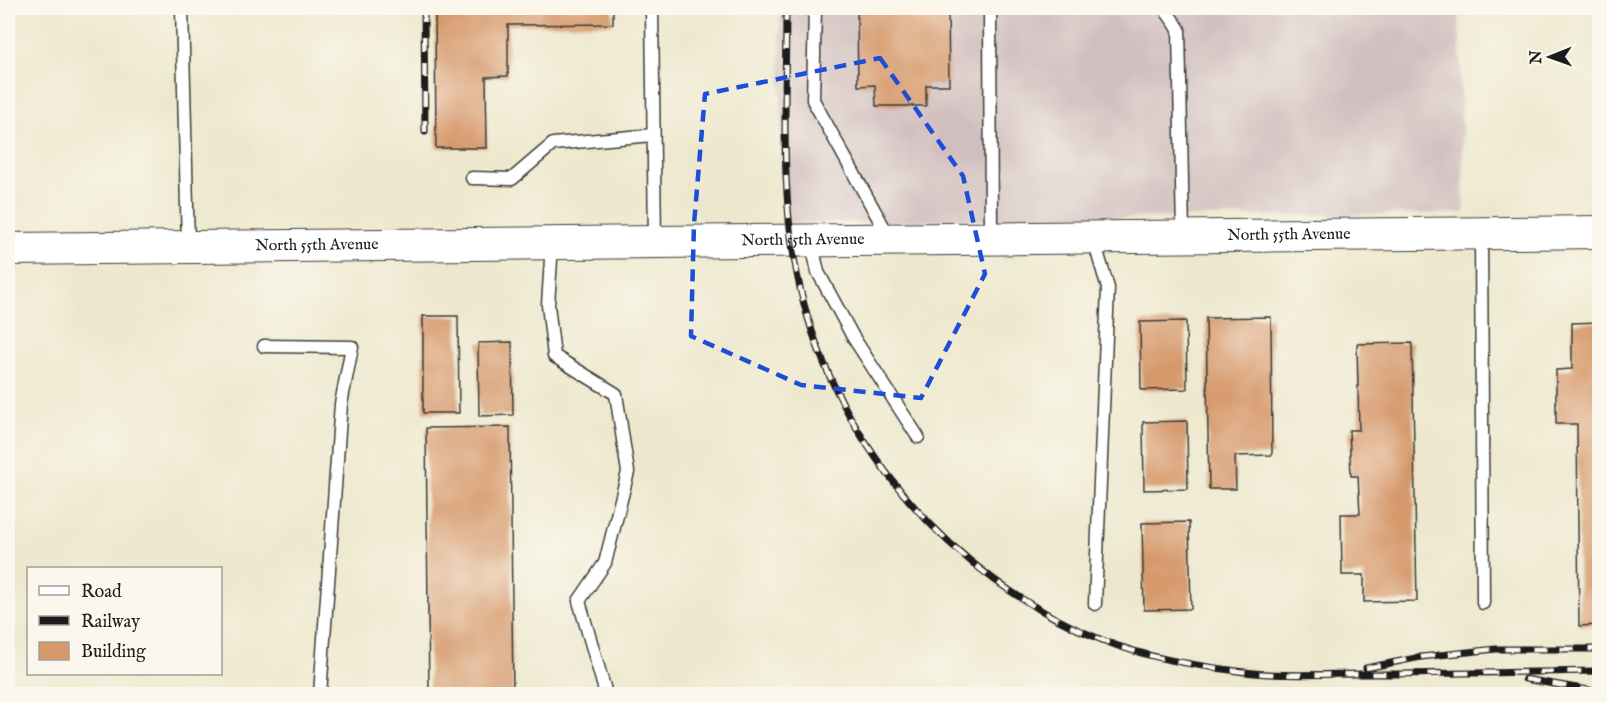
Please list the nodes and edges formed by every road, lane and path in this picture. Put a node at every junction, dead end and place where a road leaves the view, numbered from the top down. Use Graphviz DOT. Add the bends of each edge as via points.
graph roads {
  1 [pos="182,8"];
  2 [pos="652,8"];
  3 [pos="815,8"];
  4 [pos="990,8"];
  5 [pos="1164,8"];
  6 [pos="653,135"];
  7 [pos="472,178"];
  8 [pos="1599,232"];
  9 [pos="1481,233"];
  10 [pos="1092,236"];
  11 [pos="1183,236"];
  12 [pos="990,237"];
  13 [pos="890,238"];
  14 [pos="810,239"];
  15 [pos="655,241"];
  16 [pos="552,242"];
  17 [pos="188,247"];
  18 [pos="8,249"];
  19 [pos="264,346"];
  20 [pos="918,436"];
  21 [pos="1483,603"];
  22 [pos="1095,604"];
  23 [pos="320,694"];
  24 [pos="606,694"];
  1 -- 17 [label="lane"];
  2 -- 6 [label="lane"];
  3 -- 13 [label="lane" via="813,99"];
  4 -- 12 [label="lane"];
  5 -- 11 [label="lane" via="1179,29"];
  6 -- 7 [label="lane" via="553,144 512,178"];
  6 -- 15 [label="lane"];
  8 -- 9 [label="street, North 55th Avenue"];
  9 -- 11 [label="street, North 55th Avenue"];
  9 -- 21 [label="lane"];
  10 -- 11 [label="street, North 55th Avenue"];
  10 -- 12 [label="street, North 55th Avenue"];
  10 -- 22 [label="lane" via="1108,288"];
  12 -- 13 [label="street, North 55th Avenue"];
  13 -- 14 [label="street, North 55th Avenue"];
  14 -- 15 [label="street, North 55th Avenue"];
  14 -- 20 [label="lane" via="818,272 853,337"];
  15 -- 16 [label="street, North 55th Avenue"];
  16 -- 17 [label="street, North 55th Avenue"];
  16 -- 24 [label="lane" via="548,305 554,356 616,394 628,472 605,563 579,601"];
  17 -- 18 [label="street, North 55th Avenue"];
  19 -- 23 [label="lane" via="352,347 341,404"];
}
